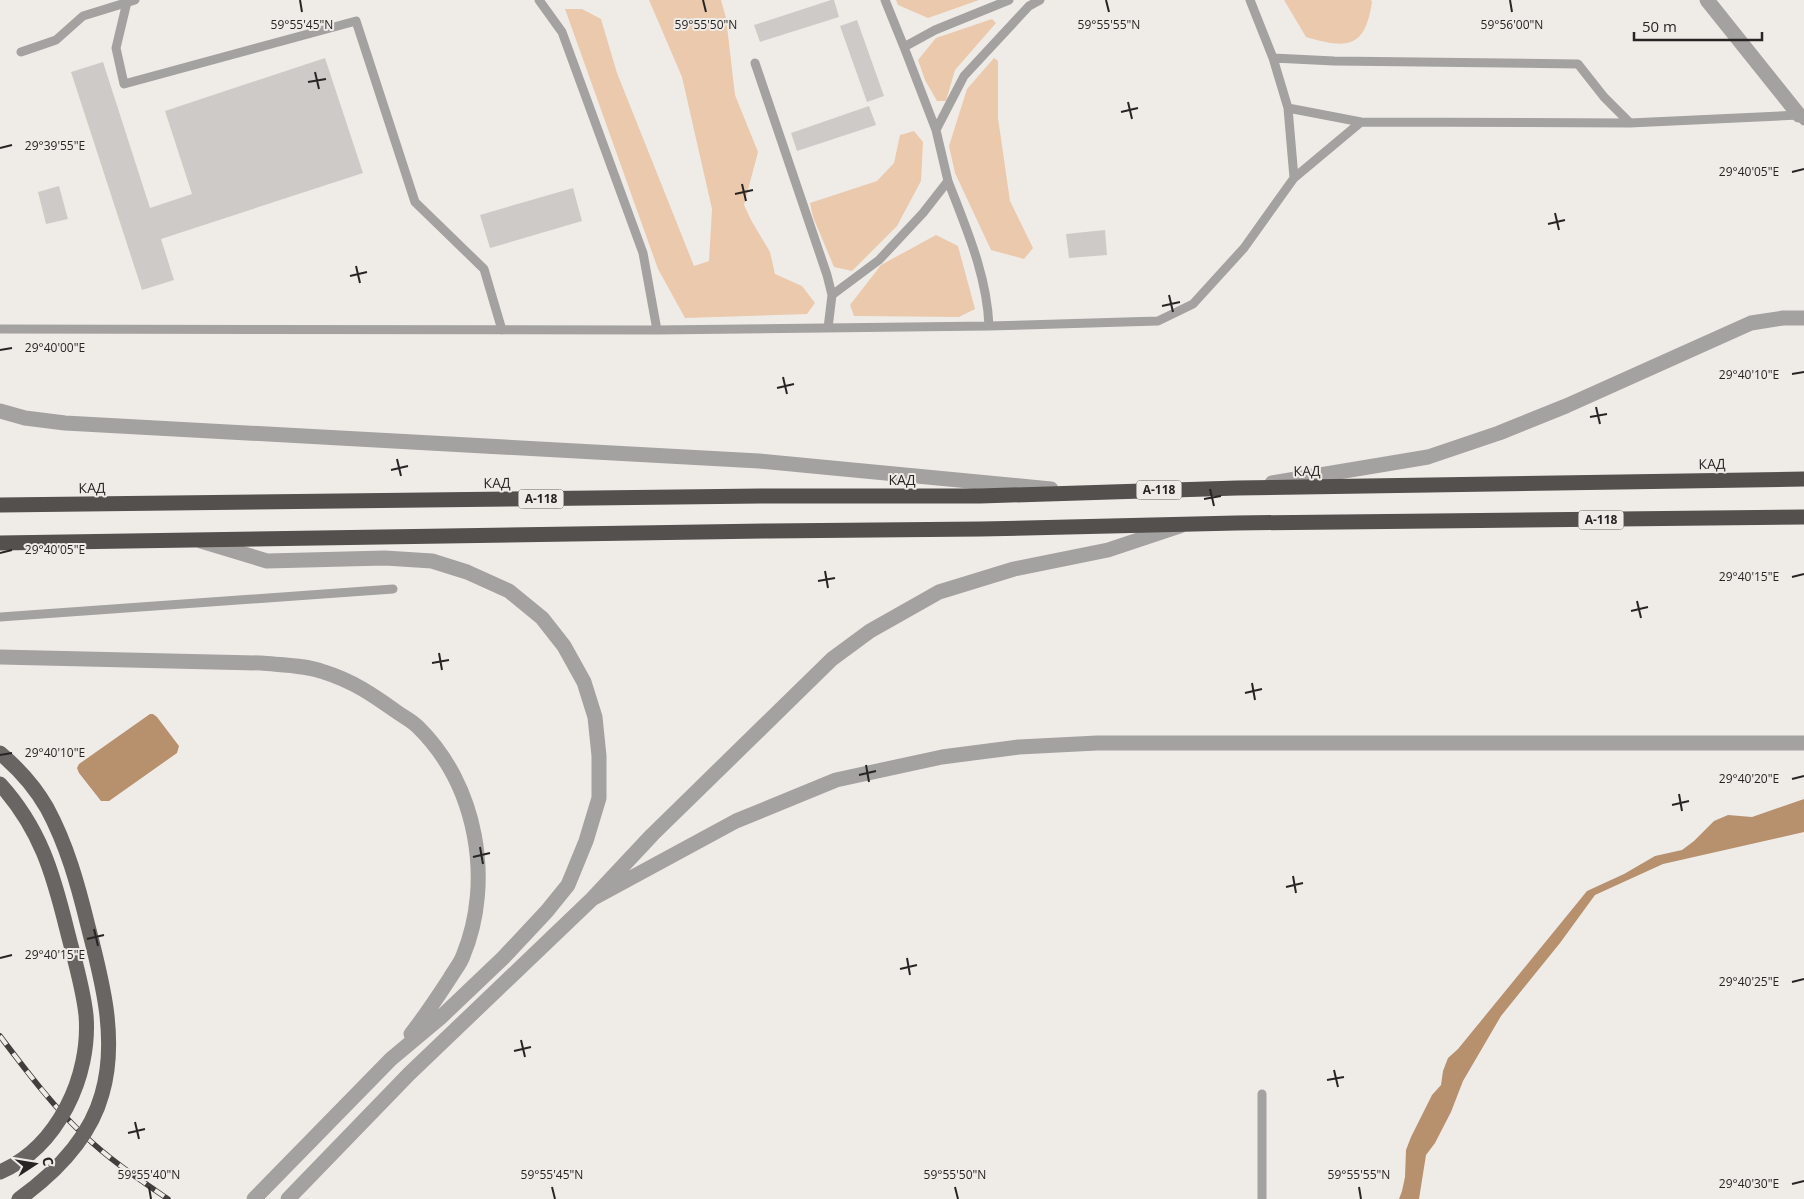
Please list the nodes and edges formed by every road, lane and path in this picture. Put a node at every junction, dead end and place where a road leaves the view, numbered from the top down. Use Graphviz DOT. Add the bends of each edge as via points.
graph roads {
  1 [pos="540,0"];
  2 [pos="885,0"];
  3 [pos="1009,0"];
  4 [pos="1040,0"];
  5 [pos="1250,0"];
  6 [pos="1708,0"];
  7 [pos="131,1"];
  8 [pos="904,47"];
  9 [pos="21,52"];
  10 [pos="1273,58"];
  11 [pos="755,63"];
  12 [pos="1288,108"];
  13 [pos="1802,118"];
  14 [pos="1361,122"];
  15 [pos="1630,123"];
  16 [pos="936,130"];
  17 [pos="1294,178"];
  18 [pos="948,181"];
  19 [pos="832,295"];
  20 [pos="1804,318"];
  21 [pos="989,326"];
  22 [pos="828,328"];
  23 [pos="0,329"];
  24 [pos="502,330"];
  25 [pos="657,330"];
  26 [pos="0,411"];
  27 [pos="1804,479"];
  28 [pos="1237,488"];
  29 [pos="1082,492"];
  30 [pos="0,505"];
  31 [pos="1804,517"];
  32 [pos="1188,524"];
  33 [pos="199,541"];
  34 [pos="0,544"];
  35 [pos="392,588"];
  36 [pos="0,616"];
  37 [pos="0,657"];
  38 [pos="1804,743"];
  39 [pos="0,754"];
  40 [pos="0,784"];
  41 [pos="592,899"];
  42 [pos="391,1059"];
  43 [pos="1262,1094"];
  44 [pos="0,1172"];
  45 [pos="19,1199"];
  46 [pos="254,1199"];
  47 [pos="288,1199"];
  48 [pos="1262,1199"];
  1 -- 25 [label="lane" via="562,32 643,253"];
  2 -- 8 [label="lane"];
  3 -- 8 [label="lane" via="935,30"];
  4 -- 16 [label="lane" via="1029,6 964,76"];
  5 -- 10 [label="lane"];
  6 -- 13 [label="street"];
  7 -- 9 [label="lane" via="84,16 56,40"];
  7 -- 24 [label="lane" via="116,48 124,84 356,21 414,202 484,269"];
  8 -- 16 [label="lane"];
  10 -- 12 [label="lane"];
  10 -- 15 [label="lane" via="1578,64"];
  11 -- 19 [label="lane"];
  12 -- 14 [label="lane"];
  12 -- 17 [label="lane"];
  13 -- 15 [label="lane"];
  14 -- 15 [label="lane"];
  14 -- 17 [label="lane"];
  16 -- 18 [label="lane"];
  17 -- 21 [label="lane" via="1244,248 1193,304 1158,322"];
  18 -- 19 [label="lane" via="879,260"];
  18 -- 21 [label="lane" via="981,269"];
  19 -- 22 [label="lane"];
  20 -- 28 [label="street" via="1751,323 1566,406 1428,457"];
  21 -- 22 [label="lane"];
  22 -- 25 [label="lane"];
  23 -- 24 [label="lane"];
  24 -- 25 [label="lane"];
  26 -- 29 [label="street" via="25,418 117,426 759,461"];
  27 -- 28 [label="highway, КАД / А-118"];
  28 -- 29 [label="highway, КАД / А-118"];
  29 -- 30 [label="highway, КАД / А-118" via="980,496"];
  31 -- 32 [label="highway, А-118"];
  32 -- 33 [label="highway, А-118"];
  32 -- 41 [label="street" via="1108,550 1014,569 939,592 870,631 832,659 786,703"];
  33 -- 34 [label="highway, А-118"];
  33 -- 42 [label="street" via="267,561 386,558 432,561 467,572 510,591 542,618 564,646 584,682 595,716 599,798 568,885 503,958"];
  35 -- 36 [label="lane"];
  37 -- 42 [label="street" via="290,665 323,671 356,684 418,727 444,759 462,795 475,836 479,879 474,924 463,957 431,1008"];
  38 -- 41 [label="street" via="1097,743 951,756 836,780 736,822"];
  39 -- 45 [label="main road, bridge" via="34,788 51,816 71,861 99,966 109,1034 109,1064 92,1120 70,1152 40,1184"];
  40 -- 44 [label="main road, bridge" via="30,823 46,855 78,971 86,1015 86,1042 70,1101 42,1141 26,1157"];
  41 -- 47 [label="street" via="410,1074"];
  42 -- 46 [label="street"];
  43 -- 48 [label="lane"];
}
